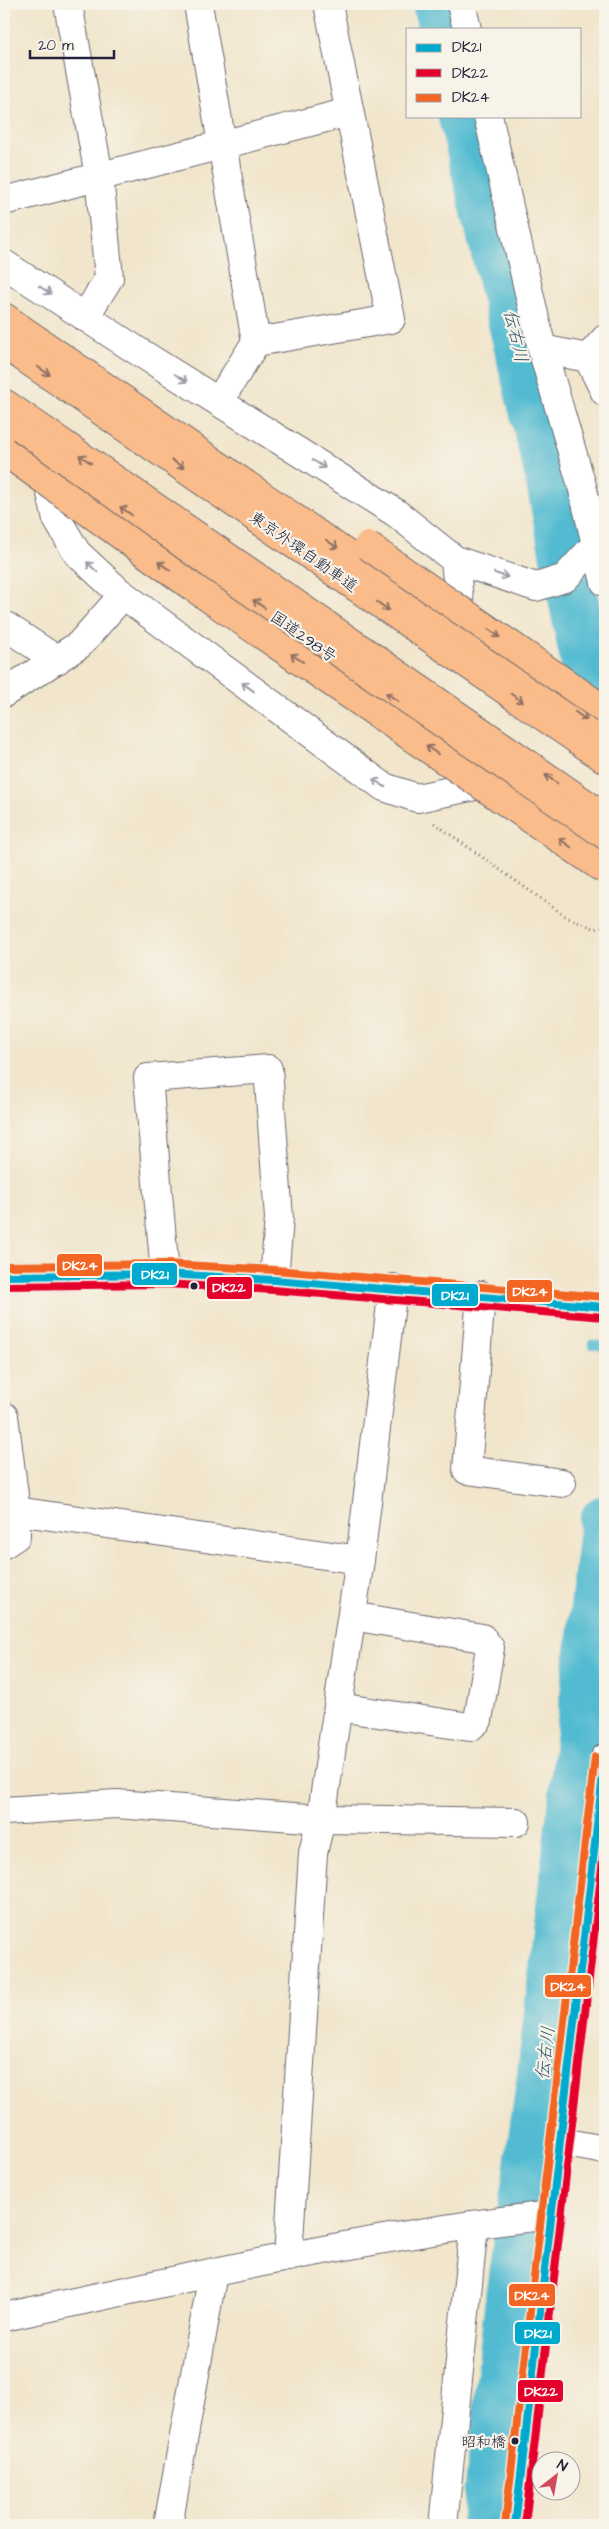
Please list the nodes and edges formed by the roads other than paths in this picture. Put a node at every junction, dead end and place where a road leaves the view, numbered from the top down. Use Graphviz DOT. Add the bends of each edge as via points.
graph roads {
  1 [pos="68,4"];
  2 [pos="198,4"];
  3 [pos="328,4"];
  4 [pos="461,4"];
  5 [pos="467,28"];
  6 [pos="349,112"];
  7 [pos="488,118"];
  8 [pos="223,144"];
  9 [pos="99,176"];
  10 [pos="4,201"];
  11 [pos="4,264"];
  12 [pos="4,313"];
  13 [pos="85,316"];
  14 [pos="4,317"];
  15 [pos="256,342"];
  16 [pos="4,344"];
  17 [pos="596,348"];
  18 [pos="542,349"];
  19 [pos="605,392"];
  20 [pos="218,401"];
  21 [pos="4,403"];
  22 [pos="4,427"];
  23 [pos="4,450"];
  24 [pos="42,453"];
  25 [pos="597,543"];
  26 [pos="455,560"];
  27 [pos="605,582"];
  28 [pos="123,595"];
  29 [pos="4,625"];
  30 [pos="462,634"];
  31 [pos="57,660"];
  32 [pos="4,693"];
  33 [pos="605,710"];
  34 [pos="605,733"];
  35 [pos="605,759"];
  36 [pos="511,779"];
  37 [pos="605,817"];
  38 [pos="605,844"];
  39 [pos="605,870"];
  40 [pos="164,1274"];
  41 [pos="4,1276"];
  42 [pos="274,1280"];
  43 [pos="393,1288"];
  44 [pos="481,1295"];
  45 [pos="598,1306"];
  46 [pos="4,1416"];
  47 [pos="562,1483"];
  48 [pos="16,1511"];
  49 [pos="4,1544"];
  50 [pos="360,1560"];
  51 [pos="352,1616"];
  52 [pos="338,1707"];
  53 [pos="605,1758"];
  54 [pos="4,1811"];
  55 [pos="321,1819"];
  56 [pos="516,1822"];
  57 [pos="596,1914"];
  58 [pos="561,2142"];
  59 [pos="605,2150"];
  60 [pos="546,2216"];
  61 [pos="481,2224"];
  62 [pos="288,2257"];
  63 [pos="213,2273"];
  64 [pos="4,2317"];
  65 [pos="168,2525"];
  66 [pos="443,2525"];
  67 [pos="515,2525"];
  1 -- 9 [label="street"];
  2 -- 8 [label="street"];
  3 -- 6 [label="street"];
  4 -- 5 [label="street"];
  6 -- 8 [label="street"];
  6 -- 15 [label="street" via="391,318"];
  7 -- 18 [label="street"];
  8 -- 9 [label="street"];
  8 -- 15 [label="street"];
  9 -- 10 [label="street"];
  9 -- 13 [label="street" via="109,278"];
  11 -- 13 [label="street, one-way"];
  12 -- 33 [label="highway, one-way, bridge" via="368,546"];
  13 -- 20 [label="street, one-way"];
  14 -- 30 [label="highway, one-way"];
  15 -- 20 [label="street"];
  16 -- 35 [label="highway, 東京外環自動車道, one-way"];
  17 -- 18 [label="street"];
  17 -- 19 [label="street"];
  18 -- 25 [label="street"];
  20 -- 26 [label="street, one-way" via="396,513"];
  37 -- 21 [label="highway, one-way"];
  22 -- 24 [label="highway, 国道298号"];
  39 -- 23 [label="highway, one-way, bridge" via="194,588"];
  28 -- 24 [label="street, one-way" via="78,553 57,520"];
  36 -- 24 [label="highway, 国道298号, one-way"];
  26 -- 25 [label="street, one-way" via="536,586 565,578"];
  25 -- 27 [label="street"];
  26 -- 30 [label="street"];
  28 -- 31 [label="street" via="78,645"];
  36 -- 28 [label="street, one-way" via="417,798 384,787"];
  29 -- 31 [label="street"];
  30 -- 34 [label="highway, one-way"];
  31 -- 32 [label="street"];
  36 -- 38 [label="highway, 国道298号"];
  40 -- 41 [label="street"];
  40 -- 42 [label="street"];
  40 -- 42 [label="street" via="148,1078 268,1069 279,1218"];
  42 -- 43 [label="street"];
  43 -- 44 [label="street"];
  43 -- 50 [label="street"];
  44 -- 45 [label="street"];
  44 -- 47 [label="street" via="467,1470"];
  46 -- 48 [label="street"];
  48 -- 49 [label="street" via="16,1536"];
  48 -- 50 [label="street"];
  50 -- 51 [label="street"];
  51 -- 52 [label="street"];
  51 -- 52 [label="street" via="482,1638 490,1648 478,1720 470,1727"];
  52 -- 55 [label="street"];
  53 -- 57 [label="street"];
  54 -- 55 [label="street" via="116,1804"];
  55 -- 56 [label="street"];
  55 -- 62 [label="street" via="313,1853"];
  57 -- 58 [label="street"];
  58 -- 59 [label="street"];
  58 -- 60 [label="street"];
  60 -- 61 [label="street"];
  60 -- 67 [label="street"];
  61 -- 62 [label="street"];
  61 -- 66 [label="street"];
  62 -- 63 [label="street"];
  63 -- 64 [label="street"];
  63 -- 65 [label="street"];
}
